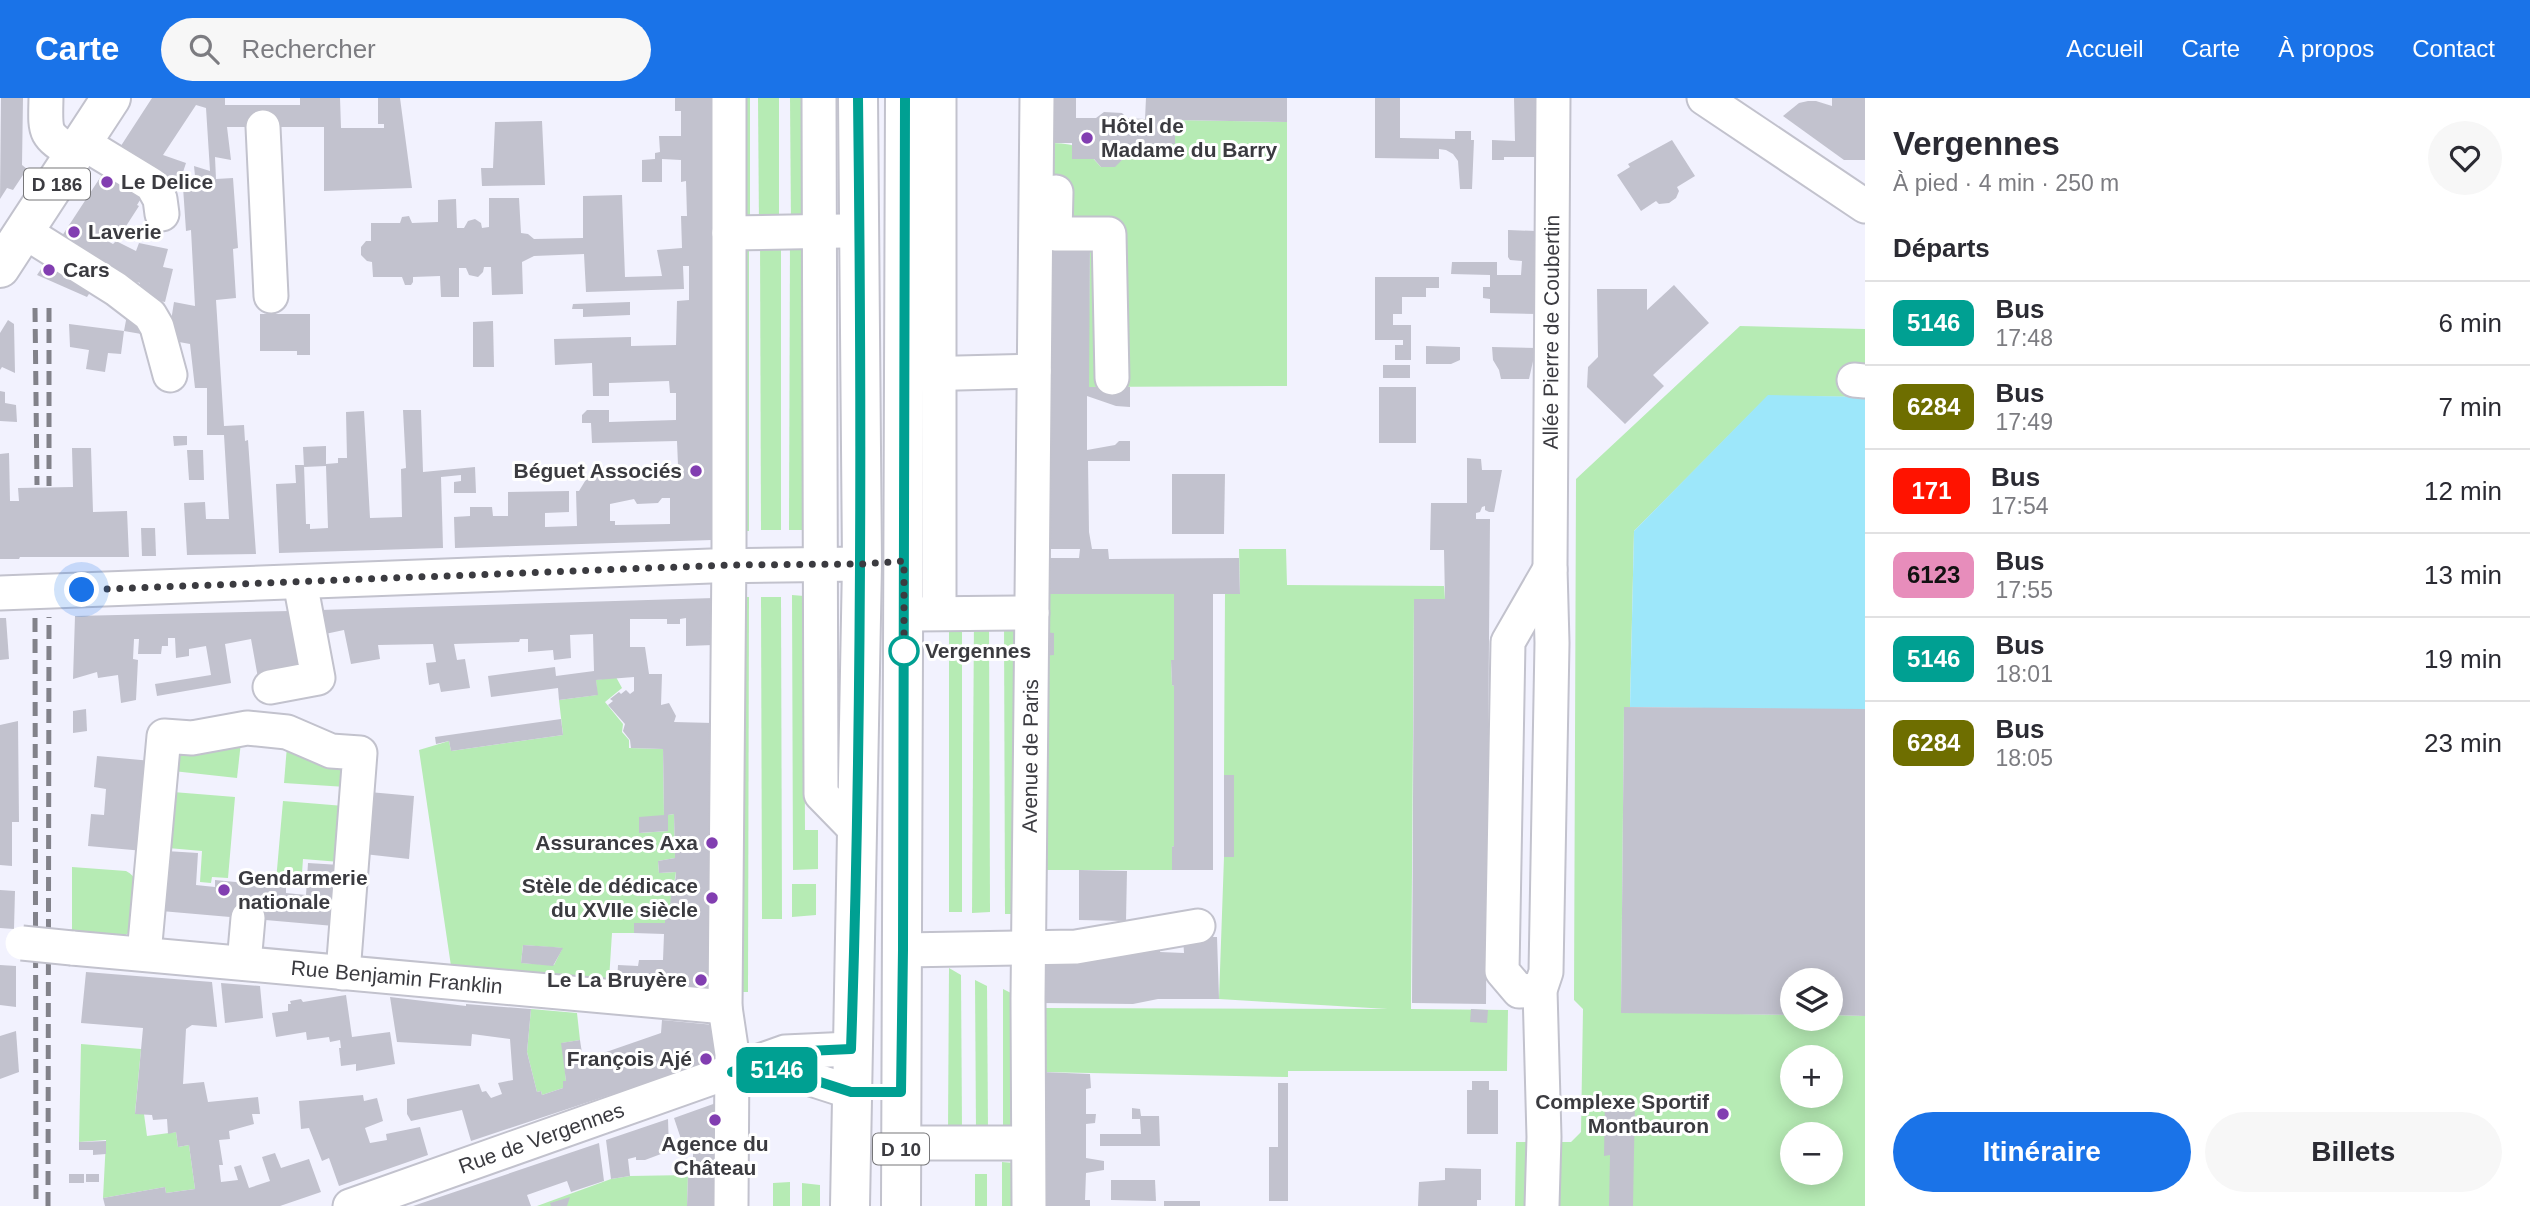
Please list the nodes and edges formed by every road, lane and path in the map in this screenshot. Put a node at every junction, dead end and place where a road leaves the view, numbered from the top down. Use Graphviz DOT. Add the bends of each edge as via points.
graph roads {
  1 [pos="46,98"];
  2 [pos="111,98"];
  3 [pos="729,98"];
  4 [pos="819,98"];
  5 [pos="858,98"];
  6 [pos="905,98"];
  7 [pos="939,98"];
  8 [pos="1037,98"];
  9 [pos="1553,98"];
  10 [pos="1704,98"];
  11 [pos="262,110"];
  12 [pos="80,149"];
  13 [pos="1036,181"];
  14 [pos="1865,205"];
  15 [pos="162,214"];
  16 [pos="859,231"];
  17 [pos="24,232"];
  18 [pos="820,232"];
  19 [pos="729,233"];
  20 [pos="0,268"];
  21 [pos="271,296"];
  22 [pos="1034,372"];
  23 [pos="923,373"];
  24 [pos="170,375"];
  25 [pos="1112,378"];
  26 [pos="904,561"];
  27 [pos="819,563"];
  28 [pos="862,564"];
  29 [pos="729,565"];
  30 [pos="1550,568"];
  31 [pos="300,582"];
  32 [pos="0,593"];
  33 [pos="1032,613"];
  34 [pos="921,614"];
  35 [pos="270,687"];
  36 [pos="858,832"];
  37 [pos="248,918"];
  38 [pos="1198,926"];
  39 [pos="11,942"];
  40 [pos="145,945"];
  41 [pos="1030,947"];
  42 [pos="903,950"];
  43 [pos="344,962"];
  44 [pos="244,963"];
  45 [pos="1540,990"];
  46 [pos="725,1007"];
  47 [pos="851,1049"];
  48 [pos="901,1051"];
  49 [pos="732,1072"];
  50 [pos="851,1092"];
  51 [pos="901,1092"];
  52 [pos="901,1143"];
  53 [pos="1028,1143"];
  54 [pos="350,1206"];
  55 [pos="732,1206"];
  56 [pos="850,1206"];
  57 [pos="901,1206"];
  58 [pos="1028,1206"];
  59 [pos="1542,1206"];
  1 -- 12 [label="street" via="49,138"];
  2 -- 12 [label="main road, D 186"];
  3 -- 19 [label="street"];
  4 -- 18 [label="street"];
  5 -- 16 [label="main road, D 10"];
  6 -- 23 [label="main road, D 10"];
  7 -- 23 [label="street"];
  8 -- 13 [label="street, Avenue de Paris"];
  9 -- 30 [label="street, Allée Pierre de Coubertin"];
  10 -- 14 [label="street"];
  11 -- 21 [label="street"];
  12 -- 15 [label="street" via="152,185"];
  12 -- 17 [label="main road, D 186"];
  13 -- 22 [label="street, Avenue de Paris"];
  13 -- 25 [label="street" via="1056,181 1055,234 1109,234"];
  16 -- 18 [label="street"];
  16 -- 28 [label="main road, D 10"];
  17 -- 20 [label="main road, D 186"];
  17 -- 24 [label="street" via="150,315"];
  18 -- 19 [label="street"];
  18 -- 27 [label="street"];
  19 -- 29 [label="street"];
  22 -- 23 [label="street"];
  22 -- 33 [label="street, Avenue de Paris"];
  23 -- 26 [label="main road, D 10"];
  23 -- 34 [label="street"];
  26 -- 28 [label="main road"];
  26 -- 34 [label="main road, D 10"];
  27 -- 28 [label="street"];
  27 -- 29 [label="street"];
  27 -- 36 [label="street" via="821,794"];
  28 -- 36 [label="main road, D 10"];
  29 -- 31 [label="street"];
  29 -- 46 [label="street"];
  30 -- 45 [label="street, Allée Pierre de Coubertin" via="1546,971"];
  30 -- 45 [label="street, Allée Pierre de Coubertin" via="1508,642 1502,971 1519,991"];
  31 -- 32 [label="street"];
  31 -- 35 [label="street" via="318,678"];
  33 -- 34 [label="street"];
  33 -- 41 [label="street, Avenue de Paris"];
  34 -- 42 [label="main road, D 10"];
  36 -- 47 [label="main road, D 10"];
  37 -- 44 [label="street"];
  38 -- 41 [label="street" via="1076,947"];
  39 -- 40 [label="street, Rue Benjamin Franklin, bridge" via="72,948"];
  40 -- 43 [label="street" via="164,736 192,738 247,728 287,732 331,751 360,753"];
  40 -- 44 [label="street, Rue Benjamin Franklin"];
  41 -- 42 [label="street"];
  41 -- 53 [label="street, Avenue de Paris"];
  42 -- 48 [label="main road, D 10"];
  43 -- 44 [label="street, Rue Benjamin Franklin"];
  43 -- 46 [label="street, Rue Benjamin Franklin"];
  45 -- 59 [label="street, Allée Pierre de Coubertin"];
  46 -- 49 [label="street"];
  47 -- 48 [label="main road"];
  47 -- 49 [label="street, Rue de Vergennes" via="785,1052"];
  47 -- 50 [label="main road, D 10"];
  48 -- 51 [label="main road, D 10"];
  49 -- 50 [label="street, Rue de Vergennes" via="786,1071"];
  49 -- 54 [label="street, Rue de Vergennes"];
  49 -- 55 [label="street"];
  50 -- 51 [label="main road"];
  50 -- 56 [label="main road, D 10"];
  51 -- 52 [label="main road, D 10"];
  52 -- 53 [label="street"];
  52 -- 57 [label="main road, D 10"];
  53 -- 58 [label="street, Avenue de Paris"];
}
